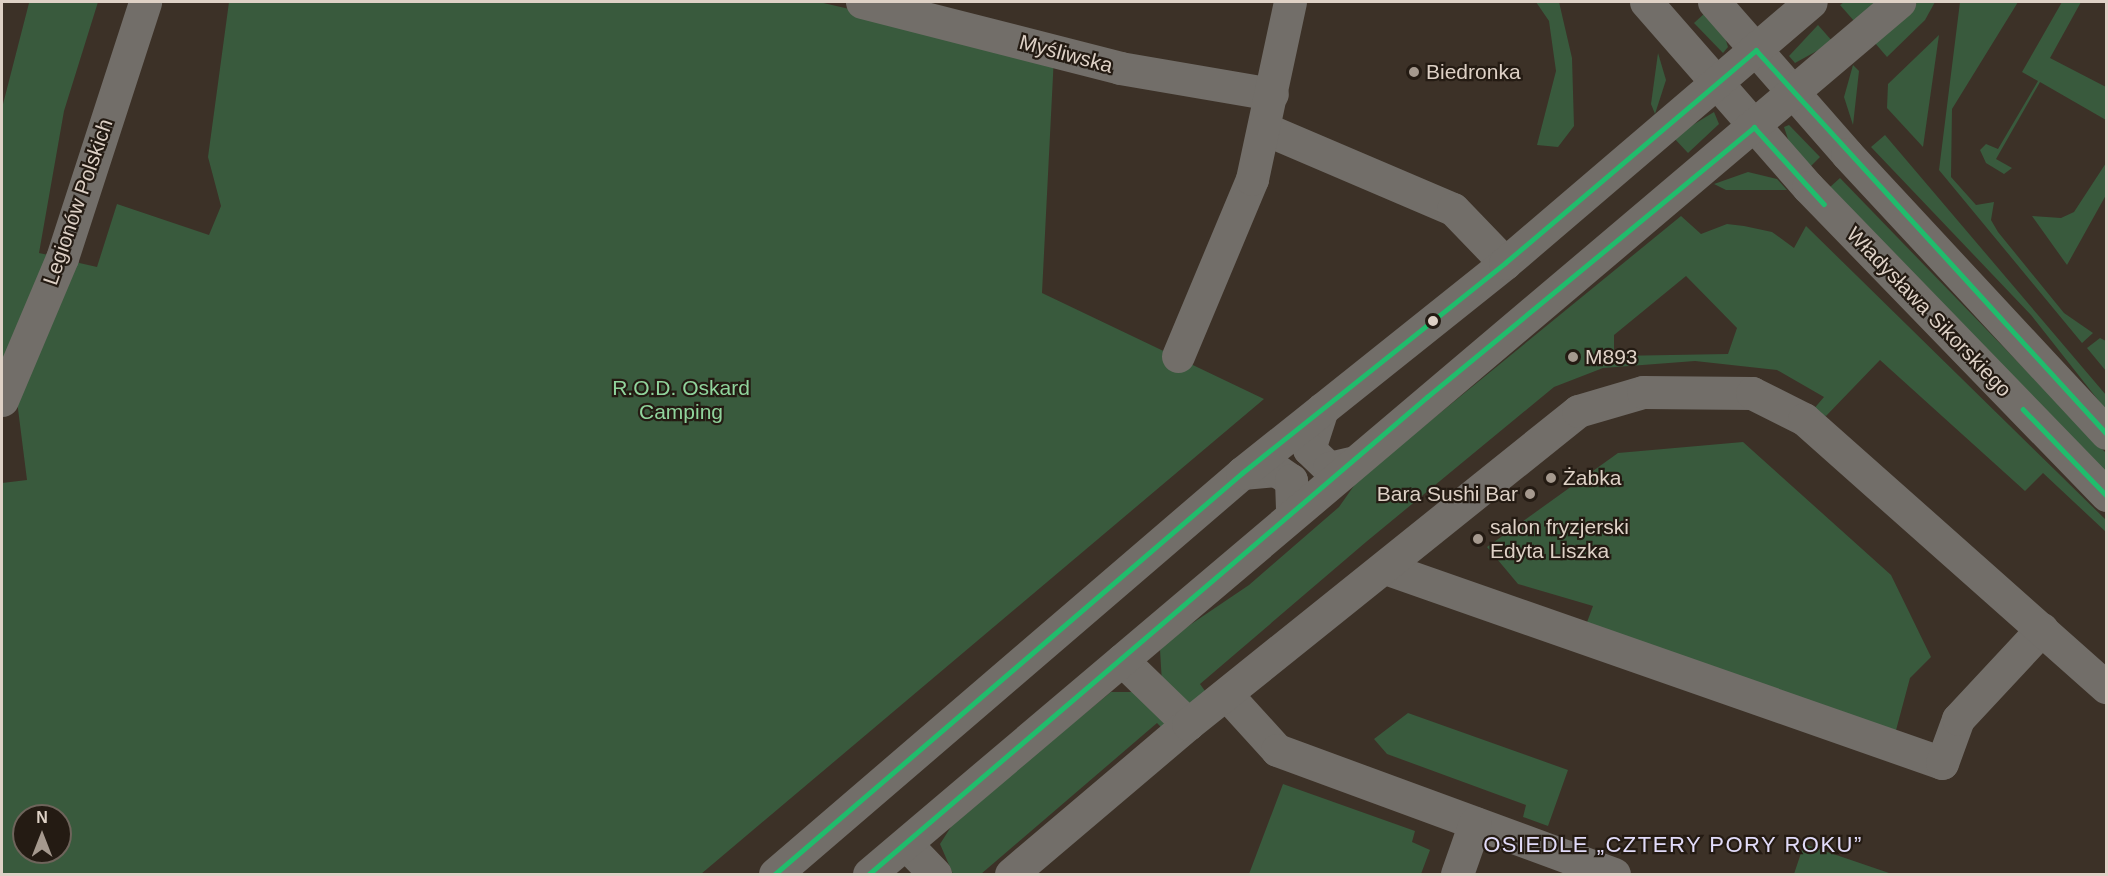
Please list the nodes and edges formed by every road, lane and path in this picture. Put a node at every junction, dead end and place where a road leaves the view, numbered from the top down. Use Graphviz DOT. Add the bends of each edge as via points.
graph roads {
  1 [pos="145,2"];
  2 [pos="862,2"];
  3 [pos="1290,2"];
  4 [pos="1646,2"];
  5 [pos="1714,2"];
  6 [pos="1811,2"];
  7 [pos="1899,2"];
  8 [pos="1756,50"];
  9 [pos="1716,84"];
  10 [pos="1272,93"];
  11 [pos="1794,95"];
  12 [pos="1754,127"];
  13 [pos="1265,129"];
  14 [pos="1505,263"];
  15 [pos="1178,356"];
  16 [pos="2,397"];
  17 [pos="1323,409"];
  18 [pos="2106,433"];
  19 [pos="1350,463"];
  20 [pos="1242,473"];
  21 [pos="2106,495"];
  22 [pos="1292,512"];
  23 [pos="1385,568"];
  24 [pos="2042,629"];
  25 [pos="1122,660"];
  26 [pos="2106,687"];
  27 [pos="1227,695"];
  28 [pos="1188,724"];
  29 [pos="1475,823"];
  30 [pos="906,844"];
  31 [pos="775,874"];
  32 [pos="869,874"];
  33 [pos="935,874"];
  34 [pos="1011,874"];
  35 [pos="1457,874"];
  36 [pos="1614,874"];
  1 -- 16 [label="street, Legionów Polskich" via="62,258"];
  2 -- 10 [label="street, Myśliwska" via="1120,69"];
  3 -- 10 [label="street"];
  4 -- 9 [label="street, Władysława Sikorskiego"];
  5 -- 8 [label="street"];
  6 -- 8 [label="street"];
  7 -- 11 [label="street"];
  8 -- 9 [label="street"];
  8 -- 11 [label="street"];
  9 -- 12 [label="street, Władysława Sikorskiego"];
  9 -- 14 [label="street"];
  10 -- 13 [label="street"];
  11 -- 12 [label="street"];
  11 -- 18 [label="street"];
  12 -- 19 [label="street"];
  12 -- 21 [label="street, Władysława Sikorskiego"];
  13 -- 14 [label="street" via="1453,209"];
  13 -- 15 [label="street" via="1221,262"];
  14 -- 17 [label="street"];
  17 -- 19 [label="street" via="1309,449 1329,468"];
  17 -- 20 [label="street"];
  19 -- 22 [label="street"];
  20 -- 22 [label="street" via="1276,470 1291,480"];
  20 -- 31 [label="street"];
  22 -- 25 [label="street"];
  23 -- 24 [label="street" via="1942,763 1958,719"];
  23 -- 24 [label="street" via="1578,411 1643,392 1752,393 1804,419"];
  23 -- 27 [label="street"];
  24 -- 26 [label="street"];
  25 -- 28 [label="street"];
  25 -- 30 [label="street"];
  27 -- 28 [label="street"];
  27 -- 29 [label="street" via="1277,750"];
  28 -- 34 [label="street"];
  29 -- 35 [label="street"];
  29 -- 36 [label="street"];
  30 -- 32 [label="street"];
  30 -- 33 [label="street"];
}
